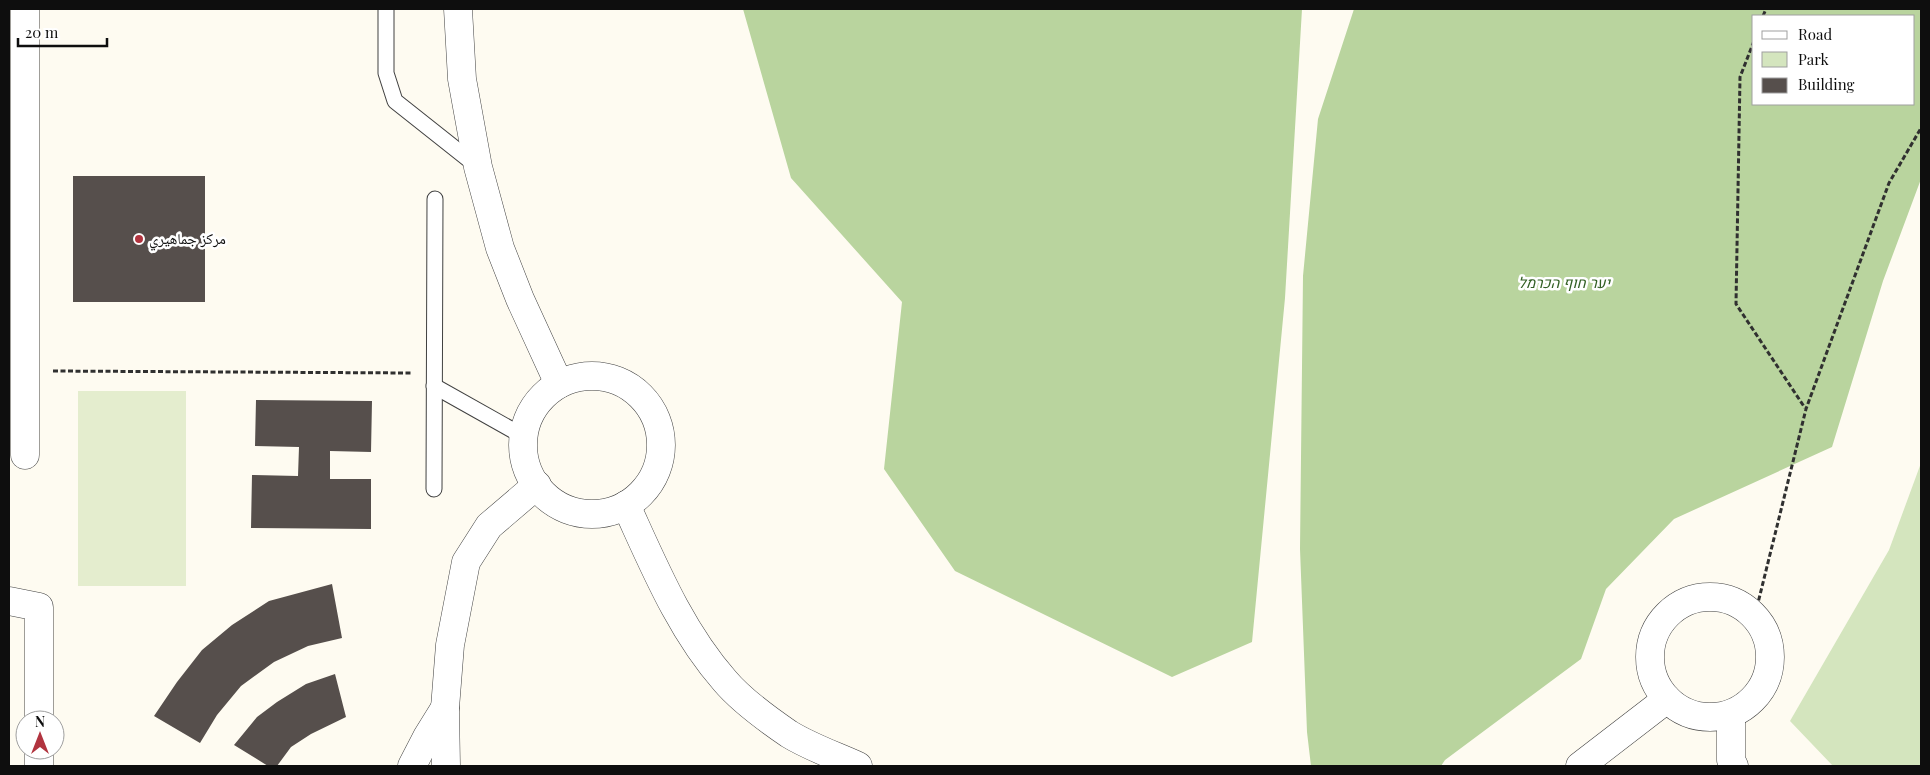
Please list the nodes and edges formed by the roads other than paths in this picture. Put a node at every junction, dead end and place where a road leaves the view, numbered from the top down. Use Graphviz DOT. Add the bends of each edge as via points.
graph roads {
  1 [pos="24,9"];
  2 [pos="386,9"];
  3 [pos="458,9"];
  4 [pos="478,167"];
  5 [pos="435,199"];
  6 [pos="434,380"];
  7 [pos="559,384"];
  8 [pos="523,436"];
  9 [pos="25,455"];
  10 [pos="537,485"];
  11 [pos="434,489"];
  12 [pos="626,505"];
  13 [pos="9,601"];
  14 [pos="1667,699"];
  15 [pos="445,708"];
  16 [pos="39,710"];
  17 [pos="1731,714"];
  18 [pos="412,766"];
  19 [pos="446,766"];
  20 [pos="858,766"];
  21 [pos="1580,766"];
  22 [pos="1734,766"];
  1 -- 9 [label="street"];
  2 -- 4 [label="lane" via="386,73 395,102"];
  3 -- 4 [label="street" via="462,80"];
  4 -- 7 [label="street" via="500,248"];
  5 -- 6 [label="lane"];
  6 -- 8 [label="lane"];
  6 -- 11 [label="lane"];
  7 -- 8 [label="street" via="542,397"];
  7 -- 12 [label="street" via="582,376 606,377 628,386 647,402 658,423 662,446 657,470 645,491"];
  8 -- 10 [label="street" via="524,458"];
  10 -- 12 [label="street" via="545,496 563,508 584,514 606,513"];
  10 -- 15 [label="street" via="489,526 466,562 450,645"];
  12 -- 20 [label="street" via="674,607 725,681 790,735"];
  13 -- 16 [label="street" via="39,607"];
  14 -- 17 [label="street" via="1692,715 1711,718"];
  14 -- 17 [label="street" via="1651,673 1650,653 1654,634 1665,616 1681,604 1700,597 1720,597 1739,603 1755,616 1766,632 1771,651 1770,671 1762,690"];
  14 -- 21 [label="street"];
  15 -- 18 [label="street"];
  15 -- 19 [label="street"];
  17 -- 22 [label="street" via="1731,760"];
}
